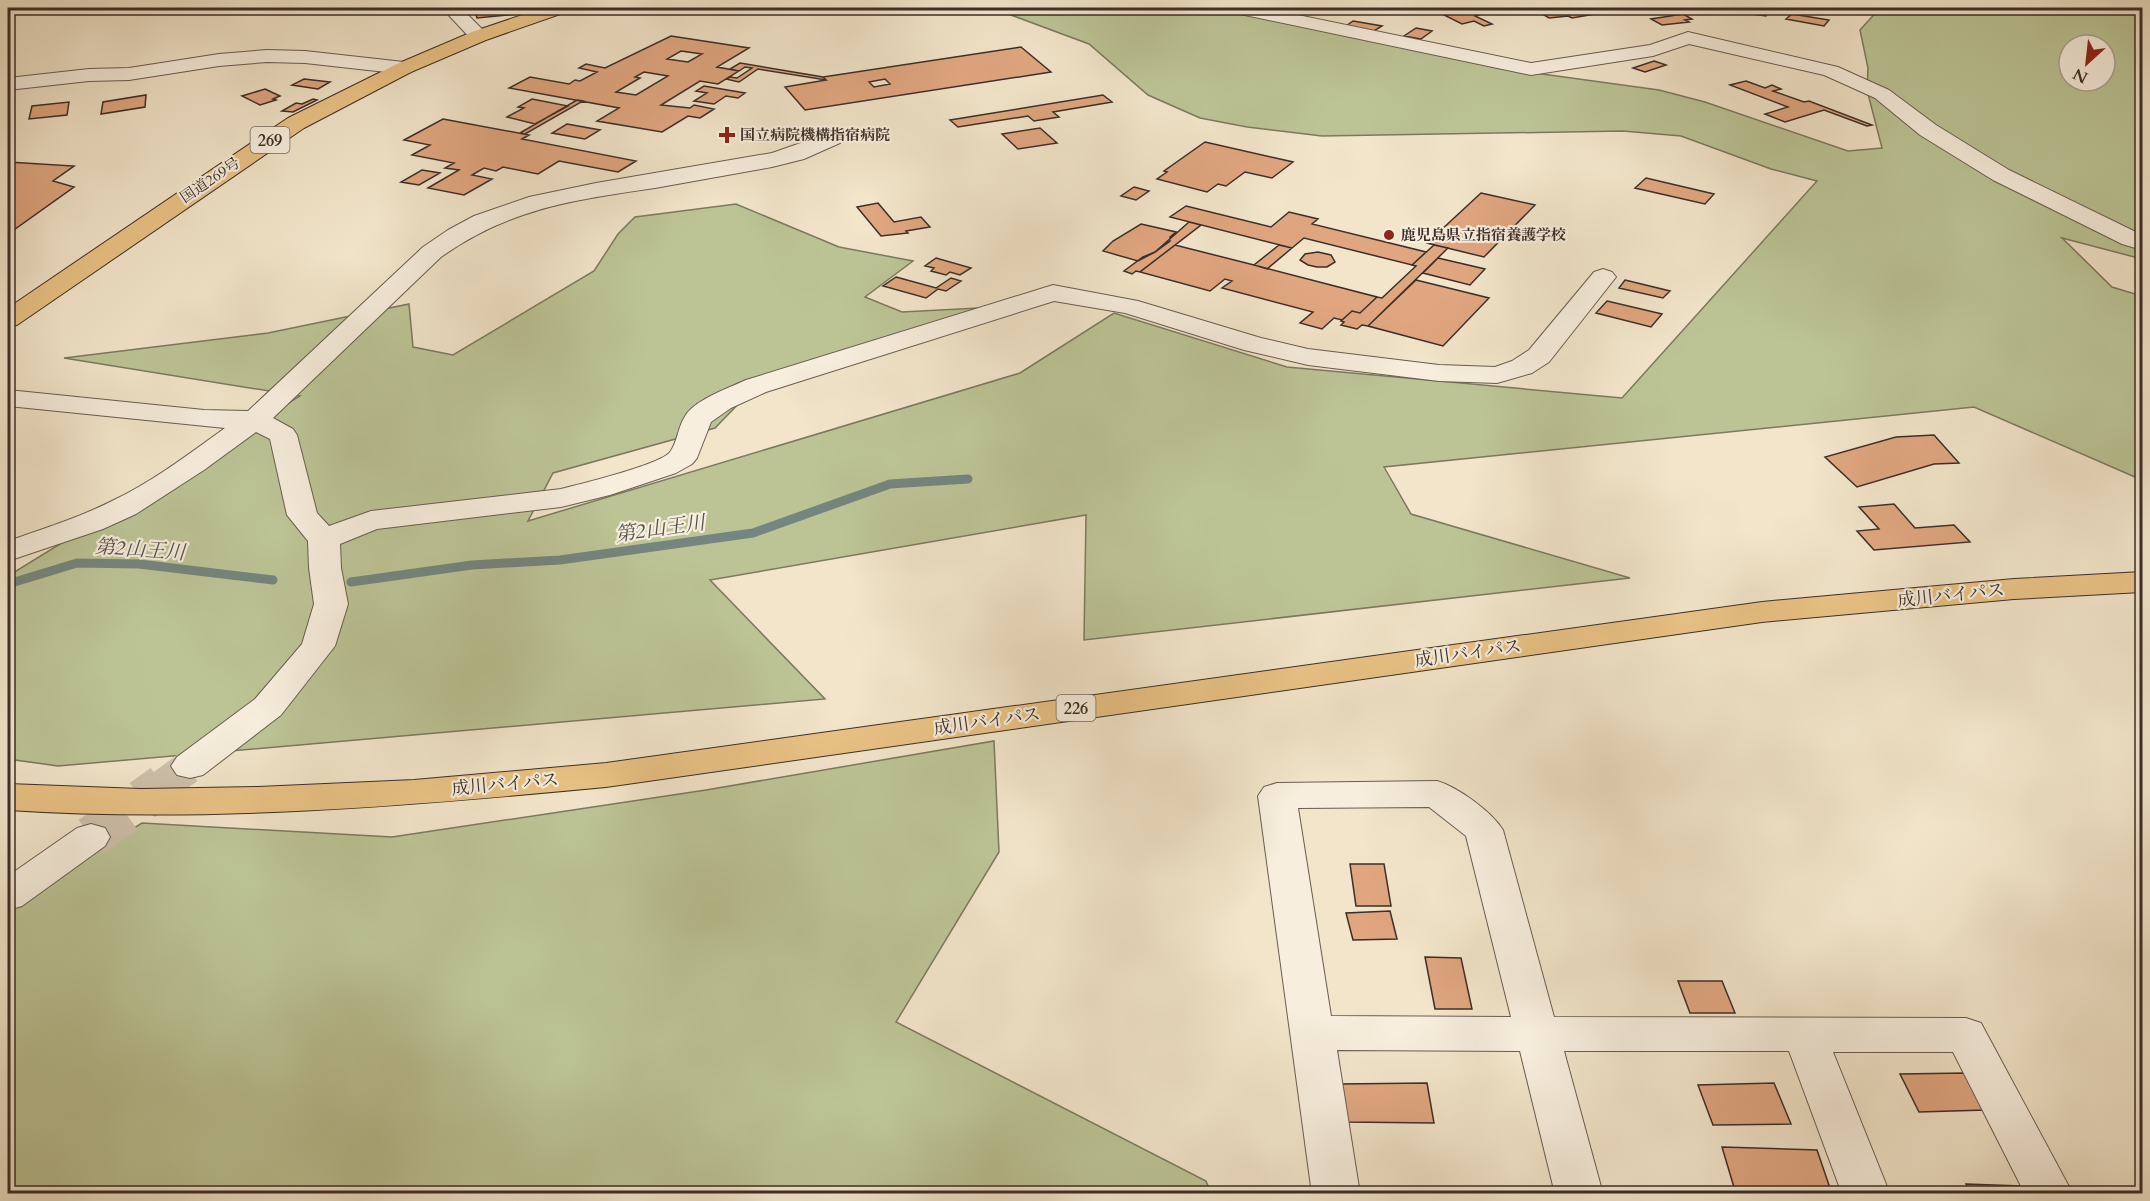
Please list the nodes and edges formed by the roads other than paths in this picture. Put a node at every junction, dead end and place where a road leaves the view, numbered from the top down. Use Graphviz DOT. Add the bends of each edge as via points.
graph roads {
  1 [pos="450,8"];
  2 [pos="559,8"];
  3 [pos="1240,8"];
  4 [pos="479,36"];
  5 [pos="404,68"];
  6 [pos="8,84"];
  7 [pos="832,138"];
  8 [pos="2142,243"];
  9 [pos="1603,277"];
  10 [pos="8,320"];
  11 [pos="8,398"];
  12 [pos="255,420"];
  13 [pos="324,539"];
  14 [pos="8,552"];
  15 [pos="2142,582"];
  16 [pos="190,766"];
  17 [pos="8,796"];
  18 [pos="91,837"];
  19 [pos="8,896"];
  20 [pos="1539,1032"];
  21 [pos="1313,1033"];
  22 [pos="1804,1034"];
  23 [pos="1336,1194"];
  24 [pos="1579,1194"];
  25 [pos="1866,1194"];
  26 [pos="2049,1194"];
  1 -- 4 [label="street"];
  2 -- 4 [label="highway, 国道269号 / 269"];
  3 -- 8 [label="street" via="1531,69 1653,50 1688,38 1831,71 1882,94 1928,130 2001,175"];
  4 -- 5 [label="highway, 国道269号 / 269"];
  5 -- 6 [label="street" via="267,56 129,74"];
  5 -- 10 [label="highway, 国道269号 / 269" via="274,137"];
  7 -- 12 [label="street" via="780,158 590,191 527,204 484,219 432,252"];
  9 -- 13 [label="street" via="1539,356 1522,367 1497,375 1439,373 1308,357 1129,306 1053,293 756,386 698,418 682,458 666,467 561,498 371,520"];
  11 -- 12 [label="street" via="204,419"];
  12 -- 13 [label="street" via="283,435 302,515"];
  12 -- 14 [label="street" via="125,507"];
  13 -- 16 [label="street" via="331,604 318,646 268,706"];
  15 -- 17 [label="highway, 成川バイパス / 226" via="2014,588 1762,612 606,775 414,793 258,800 141,802"];
  18 -- 19 [label="street"];
  20 -- 21 [label="street"];
  20 -- 21 [label="street" via="1484,830 1437,794 1277,796"];
  20 -- 22 [label="street"];
  20 -- 24 [label="street"];
  21 -- 23 [label="street"];
  22 -- 25 [label="street"];
  22 -- 26 [label="street" via="1966,1035"];
}
